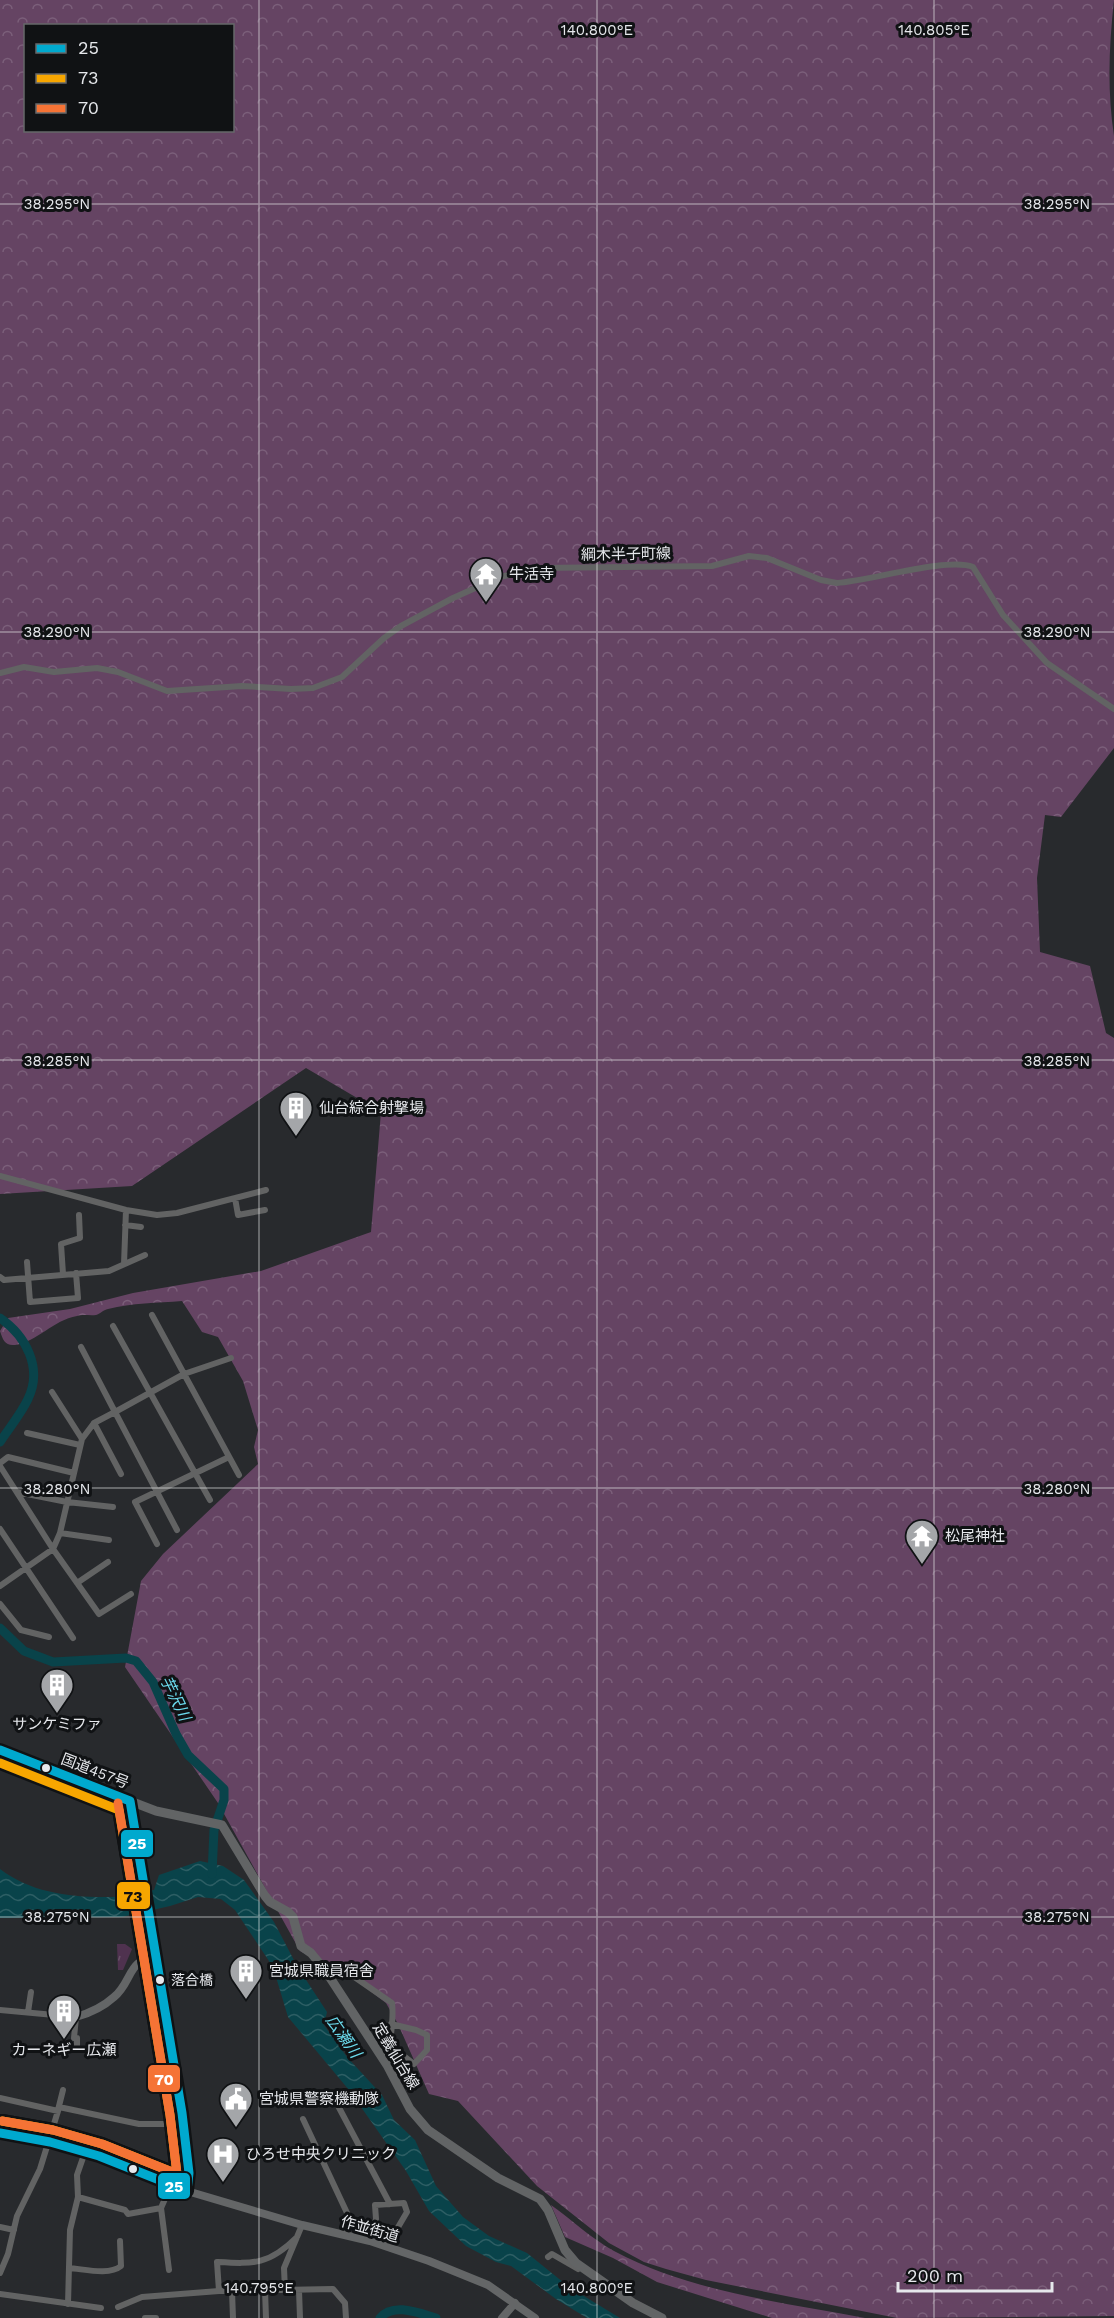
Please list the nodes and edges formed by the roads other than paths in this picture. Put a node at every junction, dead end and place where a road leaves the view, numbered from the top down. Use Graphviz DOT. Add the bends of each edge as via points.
graph roads {
  1 [pos="0,673"];
  2 [pos="1114,709"];
  3 [pos="0,1176"];
  4 [pos="266,1190"];
  5 [pos="235,1198"];
  6 [pos="126,1210"];
  7 [pos="265,1210"];
  8 [pos="79,1215"];
  9 [pos="125,1225"];
  10 [pos="141,1227"];
  11 [pos="125,1245"];
  12 [pos="134,1245"];
  13 [pos="145,1255"];
  14 [pos="27,1262"];
  15 [pos="124,1264"];
  16 [pos="76,1273"];
  17 [pos="63,1274"];
  18 [pos="0,1277"];
  19 [pos="28,1277"];
  20 [pos="152,1315"];
  21 [pos="113,1326"];
  22 [pos="81,1347"];
  23 [pos="231,1358"];
  24 [pos="184,1374"];
  25 [pos="52,1392"];
  26 [pos="150,1392"];
  27 [pos="115,1412"];
  28 [pos="94,1424"];
  29 [pos="27,1433"];
  30 [pos="81,1442"];
  31 [pos="229,1457"];
  32 [pos="0,1465"];
  33 [pos="74,1473"];
  34 [pos="121,1474"];
  35 [pos="196,1474"];
  36 [pos="239,1475"];
  37 [pos="157,1491"];
  38 [pos="16,1492"];
  39 [pos="210,1500"];
  40 [pos="67,1502"];
  41 [pos="113,1507"];
  42 [pos="0,1528"];
  43 [pos="177,1530"];
  44 [pos="60,1533"];
  45 [pos="110,1540"];
  46 [pos="157,1544"];
  47 [pos="53,1549"];
  48 [pos="108,1562"];
  49 [pos="27,1567"];
  50 [pos="77,1583"];
  51 [pos="0,1586"];
  52 [pos="131,1594"];
  53 [pos="0,1604"];
  54 [pos="49,1637"];
  55 [pos="72,1638"];
  56 [pos="0,1750"];
  57 [pos="130,1801"];
  58 [pos="156,1960"];
  59 [pos="325,1970"];
  60 [pos="31,1992"];
  61 [pos="0,2010"];
  62 [pos="28,2012"];
  63 [pos="76,2017"];
  64 [pos="391,2024"];
  65 [pos="76,2046"];
  66 [pos="63,2090"];
  67 [pos="0,2098"];
  68 [pos="336,2102"];
  69 [pos="58,2109"];
  70 [pos="303,2119"];
  71 [pos="167,2124"];
  72 [pos="0,2133"];
  73 [pos="50,2142"];
  74 [pos="85,2152"];
  75 [pos="171,2185"];
  76 [pos="187,2192"];
  77 [pos="78,2197"];
  78 [pos="390,2204"];
  79 [pos="161,2208"];
  80 [pos="302,2225"];
  81 [pos="0,2227"];
  82 [pos="14,2230"];
  83 [pos="347,2235"];
  84 [pos="297,2237"];
  85 [pos="120,2241"];
  86 [pos="370,2241"];
  87 [pos="387,2247"];
  88 [pos="548,2258"];
  89 [pos="69,2268"];
  90 [pos="169,2270"];
  91 [pos="0,2273"];
  92 [pos="597,2277"];
  93 [pos="265,2290"];
  94 [pos="285,2290"];
  95 [pos="299,2290"];
  96 [pos="219,2291"];
  97 [pos="232,2291"];
  98 [pos="0,2295"];
  99 [pos="515,2303"];
  100 [pos="68,2304"];
  101 [pos="118,2307"];
  102 [pos="100,2308"];
  103 [pos="145,2318"];
  104 [pos="156,2318"];
  105 [pos="233,2318"];
  106 [pos="266,2318"];
  107 [pos="300,2318"];
  108 [pos="345,2318"];
  109 [pos="502,2318"];
  110 [pos="535,2318"];
  111 [pos="662,2318"];
  1 -- 2 [label="street, 綱木半子町線" via="24,667 54,672 97,668 167,691 249,686 313,688 342,677 401,626 461,594 512,573 538,568 712,566 749,556 767,558 837,583 943,566 973,567 1003,615 1047,663"];
  3 -- 6 [label="street"];
  4 -- 5 [label="street"];
  5 -- 6 [label="street" via="167,1215"];
  5 -- 7 [label="street" via="238,1215"];
  6 -- 9 [label="street"];
  8 -- 17 [label="street" via="80,1238 61,1244"];
  9 -- 10 [label="street"];
  9 -- 11 [label="street"];
  11 -- 12 [label="street"];
  11 -- 15 [label="street"];
  13 -- 15 [label="street"];
  14 -- 19 [label="street"];
  15 -- 16 [label="street" via="109,1271"];
  16 -- 17 [label="street"];
  16 -- 19 [label="street" via="78,1298 30,1302"];
  17 -- 19 [label="street"];
  18 -- 19 [label="street"];
  20 -- 24 [label="street"];
  21 -- 26 [label="street"];
  22 -- 27 [label="street"];
  23 -- 24 [label="street"];
  24 -- 26 [label="street"];
  24 -- 31 [label="street"];
  25 -- 30 [label="street"];
  26 -- 27 [label="street"];
  26 -- 35 [label="street"];
  27 -- 28 [label="street"];
  27 -- 37 [label="street"];
  28 -- 30 [label="street"];
  28 -- 34 [label="street"];
  29 -- 30 [label="street"];
  30 -- 33 [label="street"];
  31 -- 35 [label="street"];
  31 -- 36 [label="street"];
  32 -- 33 [label="street" via="8,1457"];
  32 -- 38 [label="street"];
  33 -- 40 [label="street"];
  35 -- 37 [label="street"];
  35 -- 39 [label="street"];
  37 -- 43 [label="street"];
  37 -- 46 [label="street" via="135,1502"];
  38 -- 40 [label="street"];
  38 -- 47 [label="street"];
  40 -- 41 [label="street"];
  40 -- 44 [label="street"];
  42 -- 49 [label="street"];
  44 -- 45 [label="street"];
  44 -- 47 [label="street"];
  47 -- 49 [label="street"];
  47 -- 50 [label="street"];
  48 -- 50 [label="street"];
  49 -- 51 [label="street"];
  49 -- 55 [label="street"];
  50 -- 52 [label="street" via="99,1614"];
  53 -- 54 [label="street" via="21,1630"];
  56 -- 57 [label="highway, 国道457号"];
  57 -- 58 [label="highway, 国道457号"];
  57 -- 59 [label="main road, 定義仙台線" via="156,1811 222,1825 265,1896 293,1917 302,1946"];
  58 -- 63 [label="street" via="146,1958 136,1963 115,1997 106,2005"];
  58 -- 76 [label="highway, 国道457号" via="189,2173"];
  59 -- 64 [label="street" via="338,1965 392,2003"];
  59 -- 92 [label="main road, 定義仙台線" via="422,2124 498,2178 540,2199 569,2256"];
  60 -- 62 [label="street"];
  61 -- 62 [label="street"];
  62 -- 63 [label="street"];
  63 -- 65 [label="street"];
  64 -- 64 [label="street" via="390,2045 414,2064 427,2050 427,2035"];
  66 -- 69 [label="street"];
  67 -- 69 [label="street"];
  68 -- 78 [label="street"];
  69 -- 71 [label="street" via="139,2124"];
  69 -- 73 [label="street"];
  70 -- 83 [label="street" via="348,2215"];
  72 -- 73 [label="highway"];
  73 -- 74 [label="highway"];
  73 -- 82 [label="street"];
  74 -- 75 [label="highway"];
  74 -- 77 [label="street" via="76,2175"];
  75 -- 76 [label="highway"];
  75 -- 79 [label="street"];
  76 -- 80 [label="street, 作並街道"];
  77 -- 79 [label="street" via="128,2214"];
  77 -- 89 [label="street" via="70,2230"];
  78 -- 86 [label="street" via="375,2205"];
  78 -- 87 [label="street" via="404,2203 407,2212"];
  79 -- 90 [label="street"];
  80 -- 83 [label="street, 作並街道"];
  80 -- 84 [label="street"];
  81 -- 82 [label="street"];
  82 -- 91 [label="street"];
  83 -- 86 [label="street, 作並街道"];
  84 -- 94 [label="street" via="284,2268"];
  84 -- 96 [label="street" via="280,2253 252,2264 217,2262"];
  85 -- 89 [label="street" via="121,2266 116,2270"];
  86 -- 87 [label="street, 作並街道"];
  87 -- 99 [label="street, 作並街道" via="488,2285"];
  88 -- 92 [label="street" via="552,2254 594,2279"];
  89 -- 100 [label="street"];
  92 -- 111 [label="main road, 定義仙台線"];
  93 -- 94 [label="street"];
  93 -- 97 [label="street"];
  93 -- 106 [label="street"];
  94 -- 95 [label="street"];
  95 -- 107 [label="street"];
  95 -- 108 [label="street" via="333,2289 345,2303"];
  96 -- 97 [label="street"];
  96 -- 101 [label="street" via="142,2297"];
  97 -- 105 [label="street"];
  98 -- 100 [label="street"];
  99 -- 109 [label="street"];
  99 -- 110 [label="street, 作並街道"];
  100 -- 102 [label="street"];
  103 -- 104 [label="street"];
}
